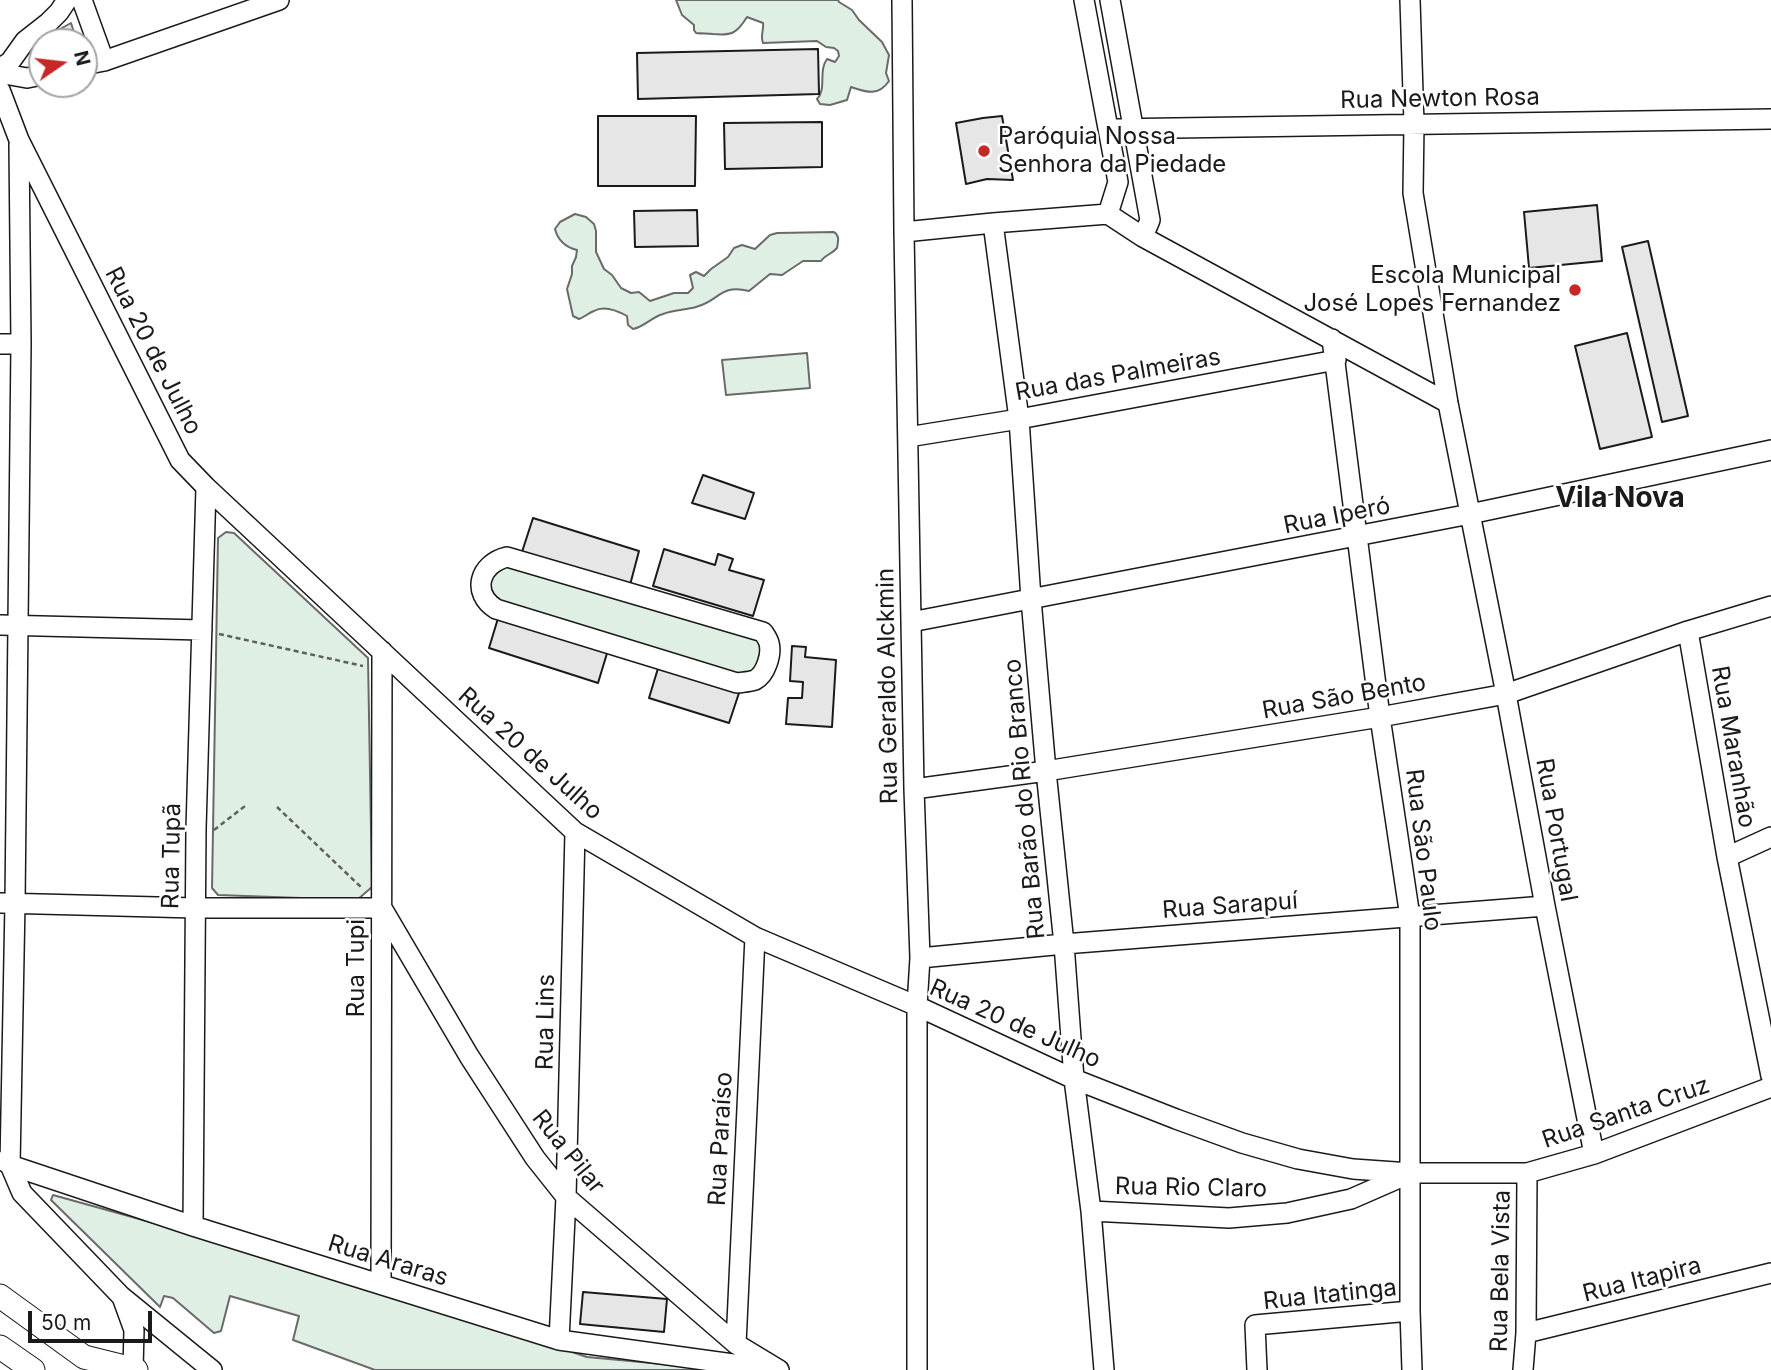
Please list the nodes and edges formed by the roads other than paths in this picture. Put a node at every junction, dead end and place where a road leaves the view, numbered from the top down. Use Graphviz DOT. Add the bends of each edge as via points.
graph roads {
  1 [pos="67,0"];
  2 [pos="82,0"];
  3 [pos="279,0"];
  4 [pos="902,0"];
  5 [pos="1084,0"];
  6 [pos="1110,0"];
  7 [pos="1410,0"];
  8 [pos="104,61"];
  9 [pos="98,62"];
  10 [pos="0,71"];
  11 [pos="28,76"];
  12 [pos="28,86"];
  13 [pos="0,90"];
  14 [pos="8,112"];
  15 [pos="1771,119"];
  16 [pos="1414,124"];
  17 [pos="1135,128"];
  18 [pos="1109,129"];
  19 [pos="19,140"];
  20 [pos="1108,214"];
  21 [pos="993,223"];
  22 [pos="904,232"];
  23 [pos="1143,237"];
  24 [pos="1332,339"];
  25 [pos="0,344"];
  26 [pos="21,344"];
  27 [pos="1336,360"];
  28 [pos="1448,404"];
  29 [pos="1019,419"];
  30 [pos="908,437"];
  31 [pos="1771,450"];
  32 [pos="206,487"];
  33 [pos="1470,514"];
  34 [pos="1357,537"];
  35 [pos="523,562"];
  36 [pos="1031,599"];
  37 [pos="1771,606"];
  38 [pos="911,622"];
  39 [pos="9,625"];
  40 [pos="202,630"];
  41 [pos="1688,631"];
  42 [pos="383,661"];
  43 [pos="1506,694"];
  44 [pos="1380,717"];
  45 [pos="1046,771"];
  46 [pos="914,789"];
  47 [pos="575,832"];
  48 [pos="1771,837"];
  49 [pos="1727,857"];
  50 [pos="8,903"];
  51 [pos="1545,906"];
  52 [pos="196,908"];
  53 [pos="382,908"];
  54 [pos="1410,917"];
  55 [pos="755,937"];
  56 [pos="1064,944"];
  57 [pos="920,958"];
  58 [pos="917,1006"];
  59 [pos="1771,1076"];
  60 [pos="1074,1079"];
  61 [pos="1771,1087"];
  62 [pos="1594,1154"];
  63 [pos="5,1161"];
  64 [pos="1410,1173"];
  65 [pos="1527,1173"];
  66 [pos="566,1197"];
  67 [pos="1091,1211"];
  68 [pos="193,1226"];
  69 [pos="1771,1273"];
  70 [pos="381,1284"];
  71 [pos="0,1296"];
  72 [pos="121,1296"];
  73 [pos="1410,1311"];
  74 [pos="1525,1333"];
  75 [pos="559,1339"];
  76 [pos="736,1344"];
  77 [pos="0,1347"];
  78 [pos="33,1370"];
  79 [pos="134,1370"];
  80 [pos="212,1370"];
  81 [pos="772,1370"];
  82 [pos="779,1370"];
  83 [pos="917,1370"];
  84 [pos="1104,1370"];
  85 [pos="1257,1370"];
  86 [pos="1412,1370"];
  87 [pos="1523,1370"];
  1 -- 10 [label="street"];
  2 -- 8 [label="street"];
  3 -- 8 [label="street"];
  4 -- 22 [label="street, Rua Geraldo Alckmin"];
  5 -- 18 [label="street"];
  6 -- 17 [label="street"];
  7 -- 16 [label="street, Rua Portugal"];
  8 -- 9 [label="street"];
  10 -- 11 [label="street"];
  12 -- 14 [label="street"];
  13 -- 14 [label="street, Rua 20 de Julho"];
  14 -- 19 [label="street, Rua 20 de Julho"];
  15 -- 16 [label="street, Rua Newton Rosa"];
  16 -- 17 [label="street, Rua Newton Rosa"];
  16 -- 28 [label="street, Rua Portugal" via="1413,192"];
  17 -- 18 [label="street, Rua Newton Rosa"];
  17 -- 23 [label="street" via="1150,220"];
  18 -- 20 [label="street" via="1118,182"];
  19 -- 26 [label="street"];
  19 -- 32 [label="street, Rua 20 de Julho" via="180,460"];
  20 -- 21 [label="street"];
  20 -- 23 [label="street"];
  21 -- 22 [label="street"];
  21 -- 29 [label="street, Rua Barão do Rio Branco"];
  22 -- 30 [label="street, Rua Geraldo Alckmin"];
  23 -- 24 [label="street"];
  24 -- 27 [label="street, Rua São Paulo"];
  24 -- 28 [label="street"];
  25 -- 26 [label="street"];
  26 -- 39 [label="street"];
  27 -- 29 [label="street, Rua das Palmeiras"];
  27 -- 34 [label="street, Rua São Paulo"];
  28 -- 33 [label="street, Rua Portugal"];
  29 -- 30 [label="street, Rua das Palmeiras"];
  29 -- 36 [label="street, Rua Barão do Rio Branco"];
  30 -- 38 [label="street, Rua Geraldo Alckmin"];
  31 -- 33 [label="street, Rua Iperó"];
  32 -- 40 [label="street, Rua Tupã"];
  32 -- 42 [label="street, Rua 20 de Julho"];
  33 -- 34 [label="street, Rua Iperó"];
  33 -- 43 [label="street, Rua Portugal"];
  34 -- 36 [label="street, Rua Iperó"];
  34 -- 44 [label="street, Rua São Paulo"];
  35 -- 35 [label="street" via="507,557 487,566 482,586 488,604 737,683 752,681 764,671 769,642 763,632"];
  36 -- 38 [label="street, Rua Iperó"];
  36 -- 45 [label="street, Rua Barão do Rio Branco"];
  37 -- 41 [label="street, Rua São Bento"];
  38 -- 46 [label="street, Rua Geraldo Alckmin"];
  39 -- 40 [label="street"];
  39 -- 50 [label="street"];
  40 -- 52 [label="street, Rua Tupã"];
  41 -- 43 [label="street, Rua São Bento"];
  41 -- 49 [label="street, Rua Maranhão"];
  42 -- 47 [label="street, Rua 20 de Julho"];
  42 -- 53 [label="street, Rua Tupi"];
  43 -- 44 [label="street, Rua São Bento"];
  43 -- 51 [label="street, Rua Portugal"];
  44 -- 45 [label="street, Rua São Bento"];
  44 -- 54 [label="street, Rua São Paulo"];
  45 -- 46 [label="street, Rua São Bento"];
  45 -- 56 [label="street, Rua Barão do Rio Branco"];
  46 -- 57 [label="street, Rua Geraldo Alckmin"];
  47 -- 55 [label="street, Rua 20 de Julho"];
  47 -- 66 [label="street, Rua Lins"];
  48 -- 49 [label="street"];
  49 -- 59 [label="street, Rua Maranhão"];
  50 -- 52 [label="street"];
  50 -- 63 [label="street"];
  51 -- 54 [label="street, Rua Sarapuí"];
  51 -- 62 [label="street, Rua Portugal"];
  52 -- 53 [label="street"];
  52 -- 68 [label="street, Rua Tupã"];
  53 -- 66 [label="street, Rua Pilar" via="477,1067 535,1158"];
  53 -- 70 [label="street, Rua Tupi"];
  54 -- 56 [label="street, Rua Sarapuí"];
  54 -- 64 [label="street, Rua São Paulo"];
  55 -- 58 [label="street, Rua 20 de Julho"];
  55 -- 76 [label="street, Rua Paraíso"];
  56 -- 57 [label="street, Rua Sarapuí"];
  56 -- 60 [label="street, Rua Barão do Rio Branco"];
  57 -- 58 [label="street, Rua Geraldo Alckmin"];
  58 -- 60 [label="street, Rua 20 de Julho"];
  58 -- 83 [label="street, Rua Geraldo Alckmin"];
  60 -- 64 [label="street, Rua 20 de Julho" via="1298,1159"];
  60 -- 67 [label="street, Rua Barão do Rio Branco"];
  61 -- 62 [label="street, Rua Santa Cruz"];
  62 -- 65 [label="street, Rua Santa Cruz"];
  63 -- 68 [label="street, Rua Araras"];
  63 -- 72 [label="street" via="22,1193"];
  64 -- 65 [label="street, Rua Santa Cruz"];
  64 -- 67 [label="street, Rua Rio Claro" via="1351,1199 1287,1213 1228,1217"];
  64 -- 73 [label="street, Rua São Paulo"];
  65 -- 74 [label="street, Rua Bela Vista"];
  66 -- 75 [label="street, Rua Lins"];
  66 -- 76 [label="street, Rua Pilar"];
  67 -- 84 [label="street, Rua Barão do Rio Branco"];
  68 -- 70 [label="street, Rua Araras"];
  69 -- 74 [label="street, Rua Itapira"];
  70 -- 75 [label="street, Rua Araras"];
  71 -- 79 [label="main road" via="83,1357"];
  72 -- 79 [label="street" via="134,1329"];
  72 -- 80 [label="street"];
  73 -- 85 [label="street, Rua Itatinga" via="1255,1325"];
  73 -- 86 [label="street, Rua São Paulo"];
  74 -- 87 [label="street, Rua Bela Vista"];
  75 -- 81 [label="street, Rua Araras"];
  76 -- 82 [label="street, Rua Pilar"];
  77 -- 78 [label="main road"];
}
